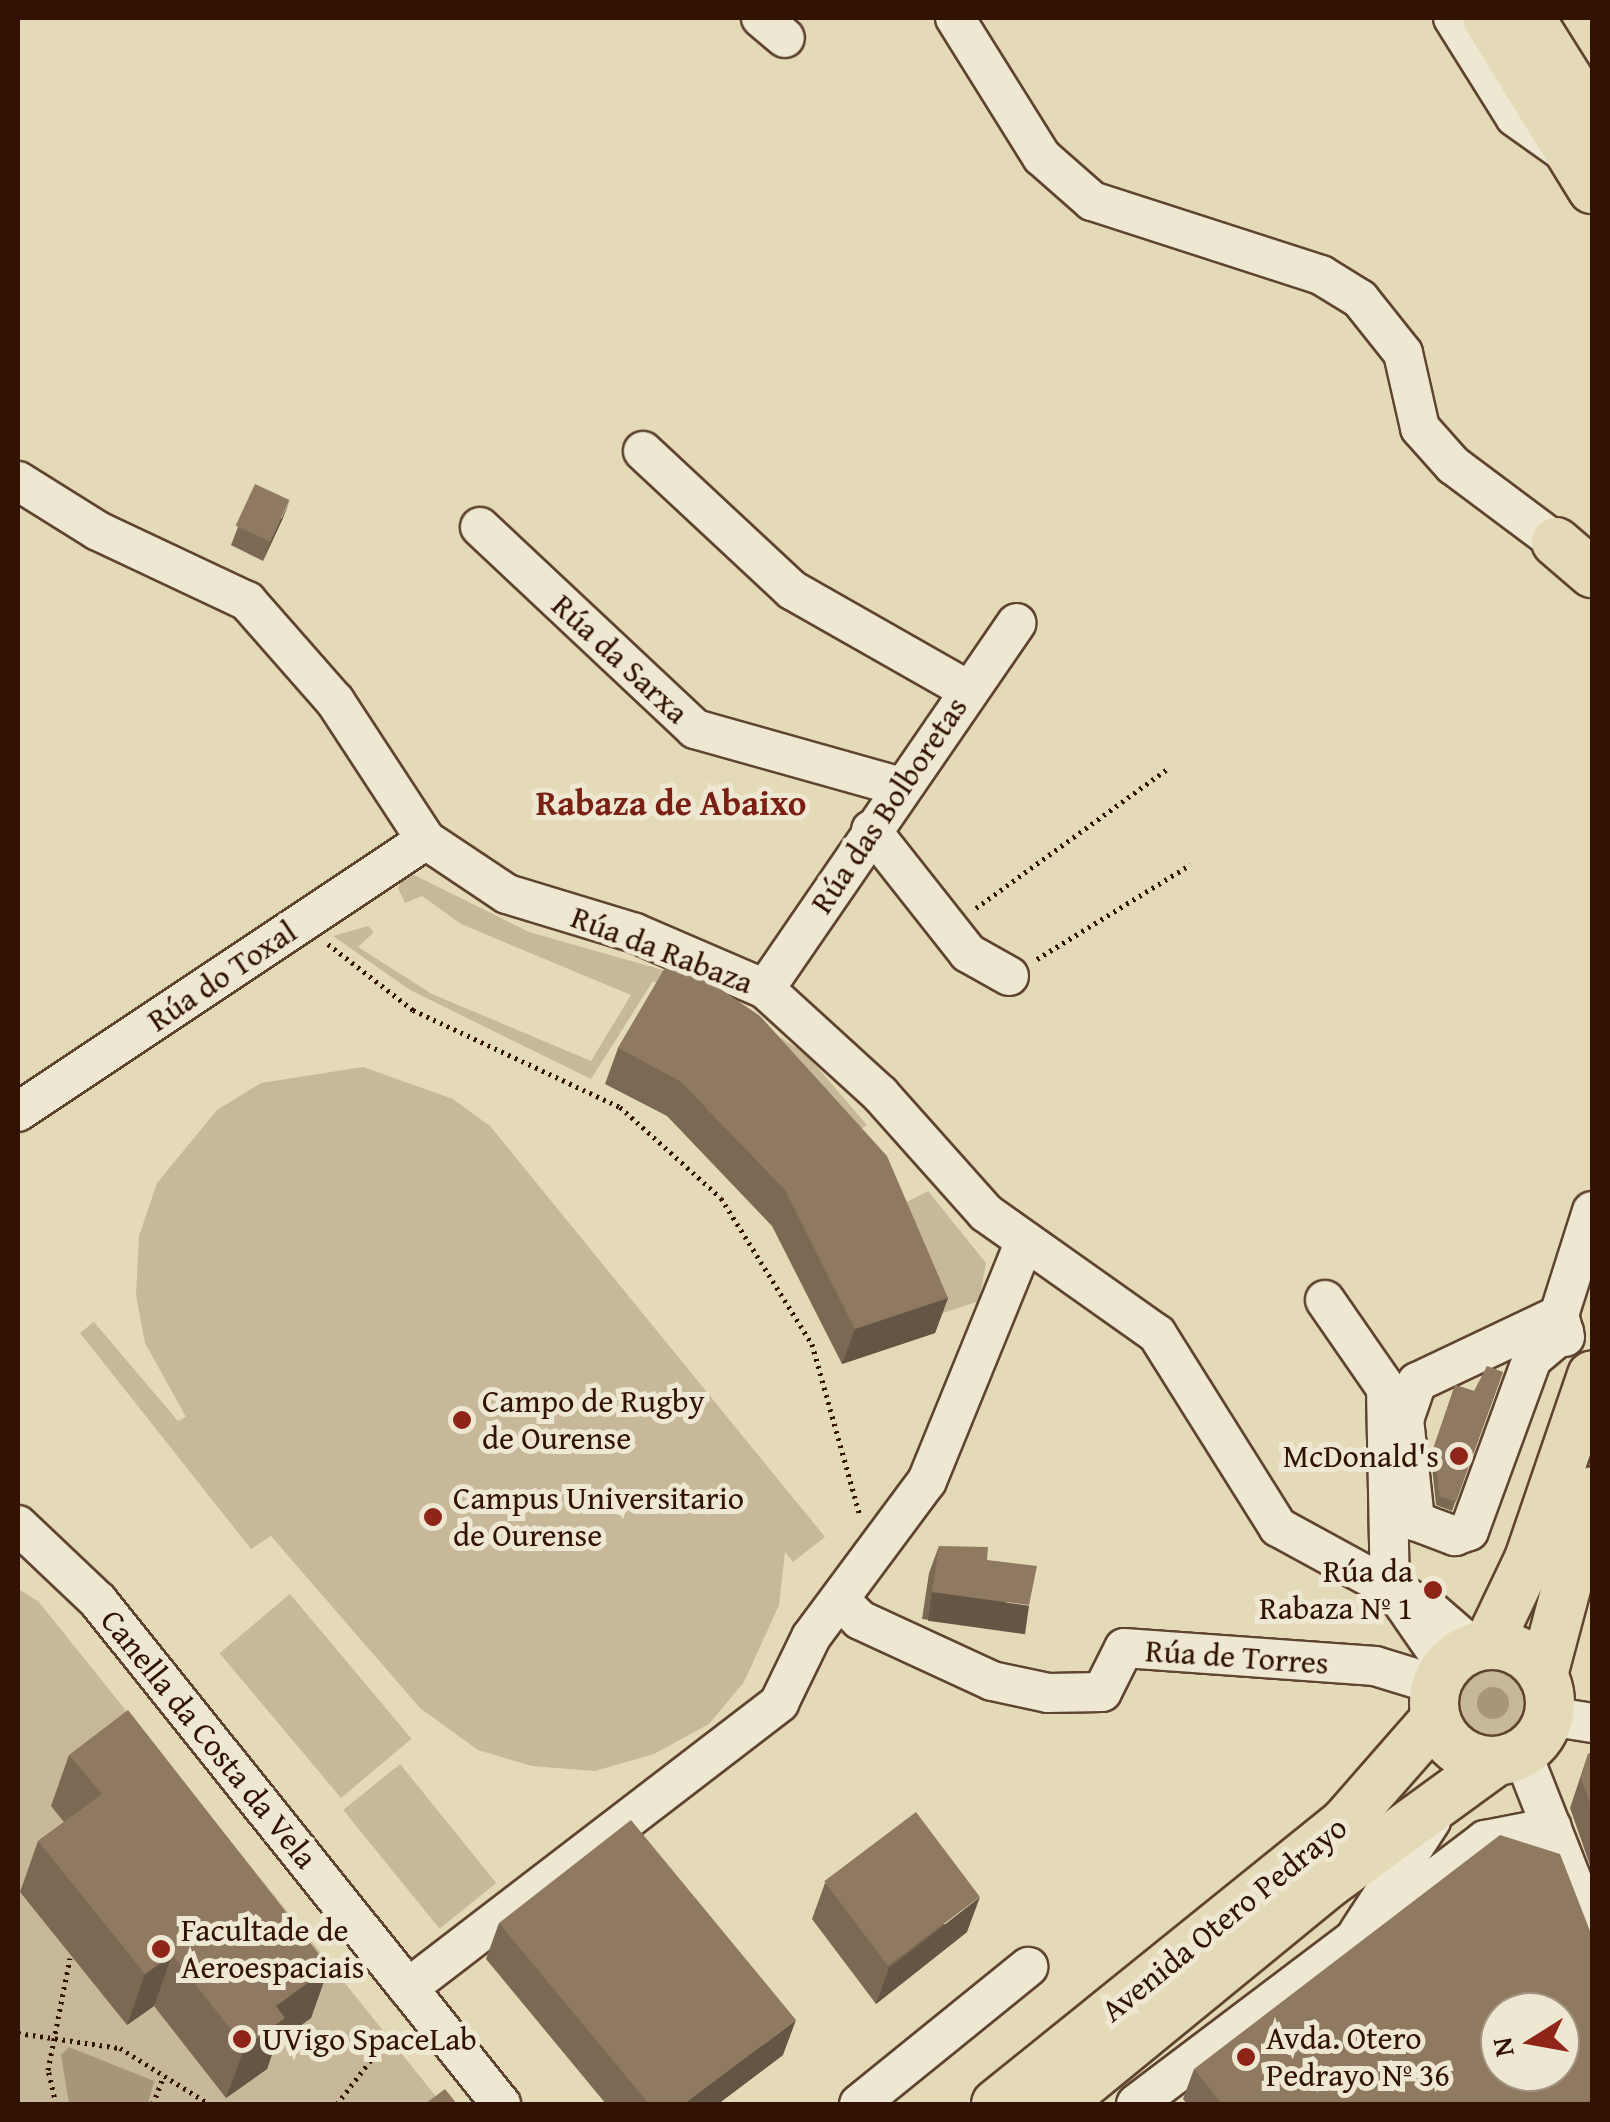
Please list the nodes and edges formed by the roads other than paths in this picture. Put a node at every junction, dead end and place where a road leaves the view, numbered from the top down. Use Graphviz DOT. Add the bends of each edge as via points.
graph roads {
  1 [pos="954,18"];
  2 [pos="1453,18"];
  3 [pos="1487,18"];
  4 [pos="1530,18"];
  5 [pos="1586,155"];
  6 [pos="643,451"];
  7 [pos="18,481"];
  8 [pos="480,527"];
  9 [pos="1574,552"];
  10 [pos="1592,573"];
  11 [pos="1017,623"];
  12 [pos="968,690"];
  13 [pos="898,786"];
  14 [pos="871,830"];
  15 [pos="426,840"];
  16 [pos="1009,976"];
  17 [pos="766,989"];
  18 [pos="18,1112"];
  19 [pos="1592,1211"];
  20 [pos="1026,1241"];
  21 [pos="1325,1300"];
  22 [pos="1561,1324"];
  23 [pos="1588,1387"];
  24 [pos="1592,1491"];
  25 [pos="18,1524"];
  26 [pos="1394,1593"];
  27 [pos="843,1602"];
  28 [pos="1457,1673"];
  29 [pos="1540,1726"];
  30 [pos="1440,1802"];
  31 [pos="1552,1827"];
  32 [pos="1592,1932"];
  33 [pos="1352,1944"];
  34 [pos="1028,1966"];
  35 [pos="408,1988"];
  36 [pos="501,2104"];
  37 [pos="859,2104"];
  38 [pos="996,2104"];
  39 [pos="1059,2104"];
  40 [pos="1136,2104"];
  1 -- 9 [label="street" via="1042,158 1092,201 1321,275 1360,300 1404,353 1420,428 1453,465"];
  2 -- 5 [label="street" via="1514,116"];
  3 -- 5 [label="main road"];
  4 -- 5 [label="main road"];
  6 -- 12 [label="street" via="792,590"];
  7 -- 15 [label="street, Rúa da Rabaza" via="98,532 247,601 335,701"];
  8 -- 13 [label="street, Rúa da Sarxa" via="694,729"];
  9 -- 10 [label="main road"];
  11 -- 12 [label="street, Rúa das Bolboretas"];
  12 -- 13 [label="street, Rúa das Bolboretas"];
  13 -- 14 [label="street, Rúa das Bolboretas"];
  14 -- 16 [label="street" via="968,953"];
  14 -- 17 [label="street, Rúa das Bolboretas"];
  15 -- 17 [label="street, Rúa da Rabaza" via="506,894 635,933"];
  15 -- 18 [label="street, Rúa do Toxal"];
  17 -- 20 [label="street, Rúa da Rabaza" via="880,1094 986,1213"];
  19 -- 22 [label="street"];
  20 -- 26 [label="street, Rúa da Rabaza" via="1157,1334 1278,1526"];
  20 -- 27 [label="street" via="927,1481"];
  21 -- 26 [label="street" via="1386,1388"];
  22 -- 22 [label="street" via="1416,1382 1404,1419 1416,1521 1455,1536 1469,1531 1532,1358"];
  22 -- 23 [label="street"];
  23 -- 28 [label="main road, Avenida Otero Pedrayo" via="1530,1560"];
  24 -- 29 [label="main road"];
  25 -- 35 [label="street, Canella da Costa da Vela" via="98,1601"];
  26 -- 28 [label="street"];
  27 -- 28 [label="street, Rúa de Torres" via="860,1620 992,1681 1048,1693 1102,1692 1124,1648"];
  27 -- 35 [label="street" via="810,1637 779,1703 719,1758 630,1810"];
  28 -- 29 [label="main road" via="1520,1651"];
  28 -- 29 [label="main road" via="1460,1752"];
  28 -- 38 [label="main road, Avenida Otero Pedrayo" via="1344,1822"];
  29 -- 30 [label="main road, Avenida Otero Pedrayo"];
  29 -- 31 [label="street"];
  30 -- 33 [label="street, Avenida Otero Pedrayo"];
  30 -- 39 [label="main road, Avenida Otero Pedrayo"];
  31 -- 32 [label="street"];
  31 -- 33 [label="street, Avenida Otero Pedrayo" via="1485,1840"];
  33 -- 40 [label="street, Avenida Otero Pedrayo"];
  34 -- 37 [label="street"];
  35 -- 36 [label="street, Canella da Costa da Vela"];
}
